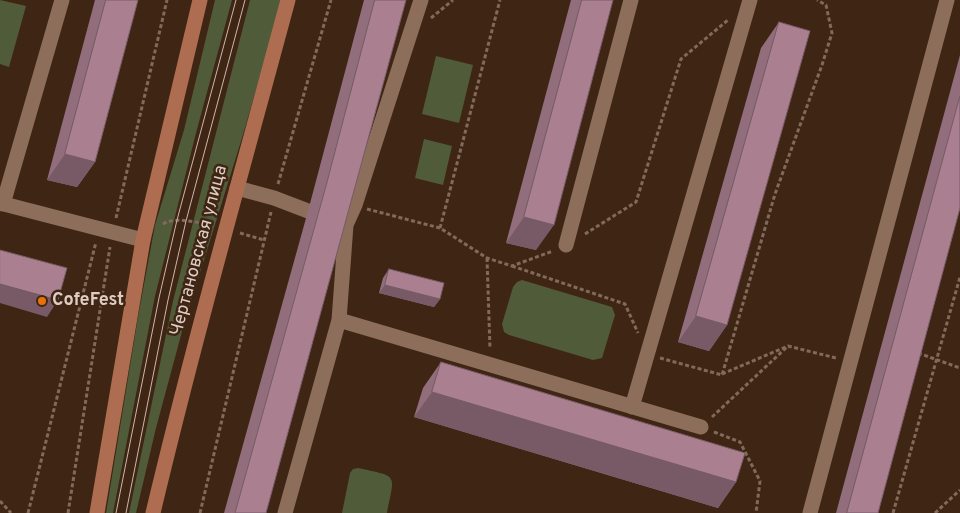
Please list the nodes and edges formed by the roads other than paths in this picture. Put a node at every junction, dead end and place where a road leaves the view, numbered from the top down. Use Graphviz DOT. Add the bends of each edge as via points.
graph roads {
  1 [pos="62,0"];
  2 [pos="200,0"];
  3 [pos="288,0"];
  4 [pos="421,0"];
  5 [pos="631,0"];
  6 [pos="750,0"];
  7 [pos="947,0"];
  8 [pos="237,188"];
  9 [pos="2,204"];
  10 [pos="308,212"];
  11 [pos="143,240"];
  12 [pos="566,246"];
  13 [pos="339,320"];
  14 [pos="632,407"];
  15 [pos="701,427"];
  16 [pos="97,513"];
  17 [pos="153,513"];
  18 [pos="285,513"];
  19 [pos="810,513"];
  1 -- 9 [label="lane"];
  2 -- 11 [label="main road"];
  3 -- 8 [label="main road, Чертановская улица"];
  4 -- 13 [label="lane" via="355,205 340,222"];
  5 -- 12 [label="lane"];
  6 -- 14 [label="lane"];
  7 -- 19 [label="lane"];
  8 -- 10 [label="lane"];
  8 -- 17 [label="main road, Чертановская улица"];
  9 -- 11 [label="lane"];
  11 -- 16 [label="main road"];
  13 -- 14 [label="lane"];
  13 -- 18 [label="lane"];
  14 -- 15 [label="lane"];
}
